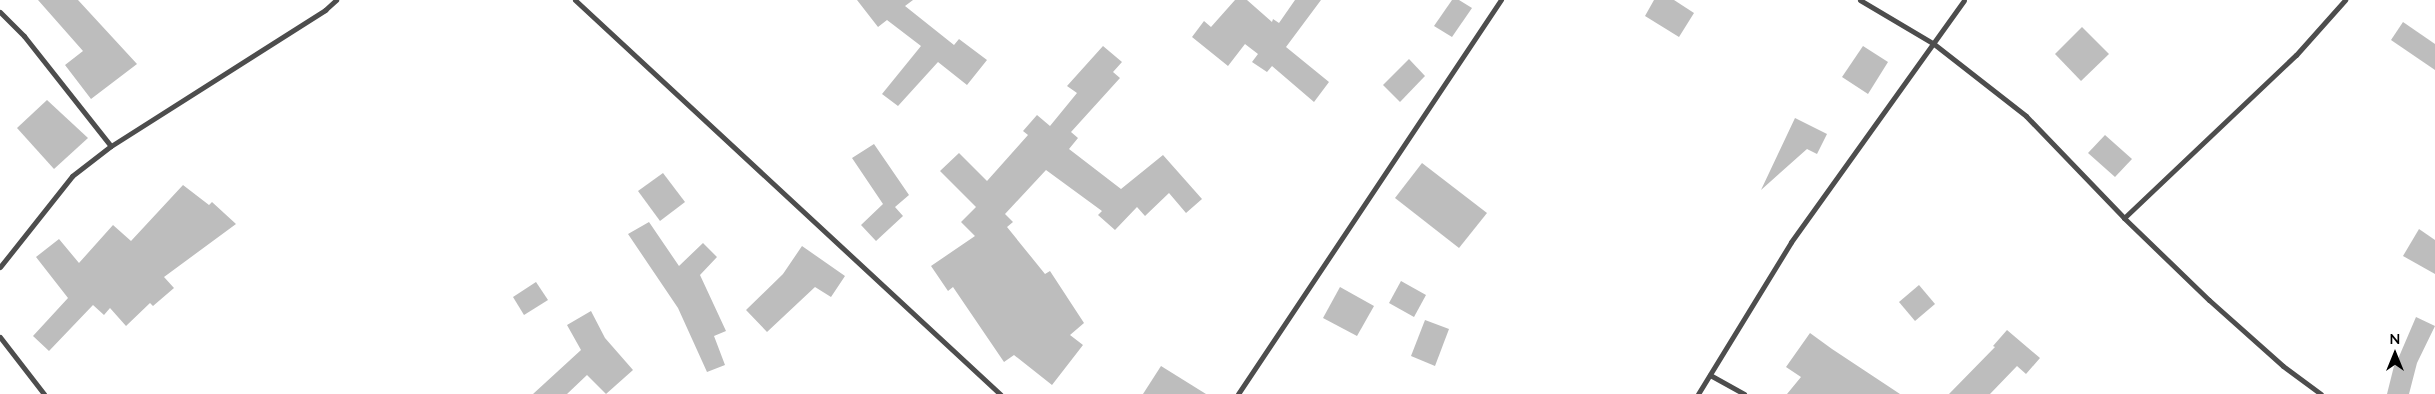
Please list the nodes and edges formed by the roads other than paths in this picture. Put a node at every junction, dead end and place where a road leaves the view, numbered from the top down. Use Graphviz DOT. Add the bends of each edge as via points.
graph roads {
  1 [pos="336,0"];
  2 [pos="575,0"];
  3 [pos="1501,0"];
  4 [pos="1860,0"];
  5 [pos="1964,0"];
  6 [pos="2345,0"];
  7 [pos="0,12"];
  8 [pos="1934,44"];
  9 [pos="110,146"];
  10 [pos="2124,218"];
  11 [pos="0,267"];
  12 [pos="0,338"];
  13 [pos="1710,375"];
  14 [pos="44,394"];
  15 [pos="1000,394"];
  16 [pos="1238,394"];
  17 [pos="1698,394"];
  18 [pos="1744,394"];
  19 [pos="2322,394"];
  1 -- 9 [label="street"];
  2 -- 15 [label="street"];
  3 -- 16 [label="street"];
  4 -- 8 [label="street"];
  5 -- 8 [label="street"];
  6 -- 10 [label="street" via="2290,61"];
  7 -- 9 [label="street" via="47,64"];
  8 -- 10 [label="street" via="2026,116"];
  8 -- 13 [label="street" via="1791,242"];
  9 -- 11 [label="street" via="72,176"];
  10 -- 19 [label="street" via="2283,366"];
  12 -- 14 [label="street"];
  13 -- 17 [label="street"];
  13 -- 18 [label="street"];
}
